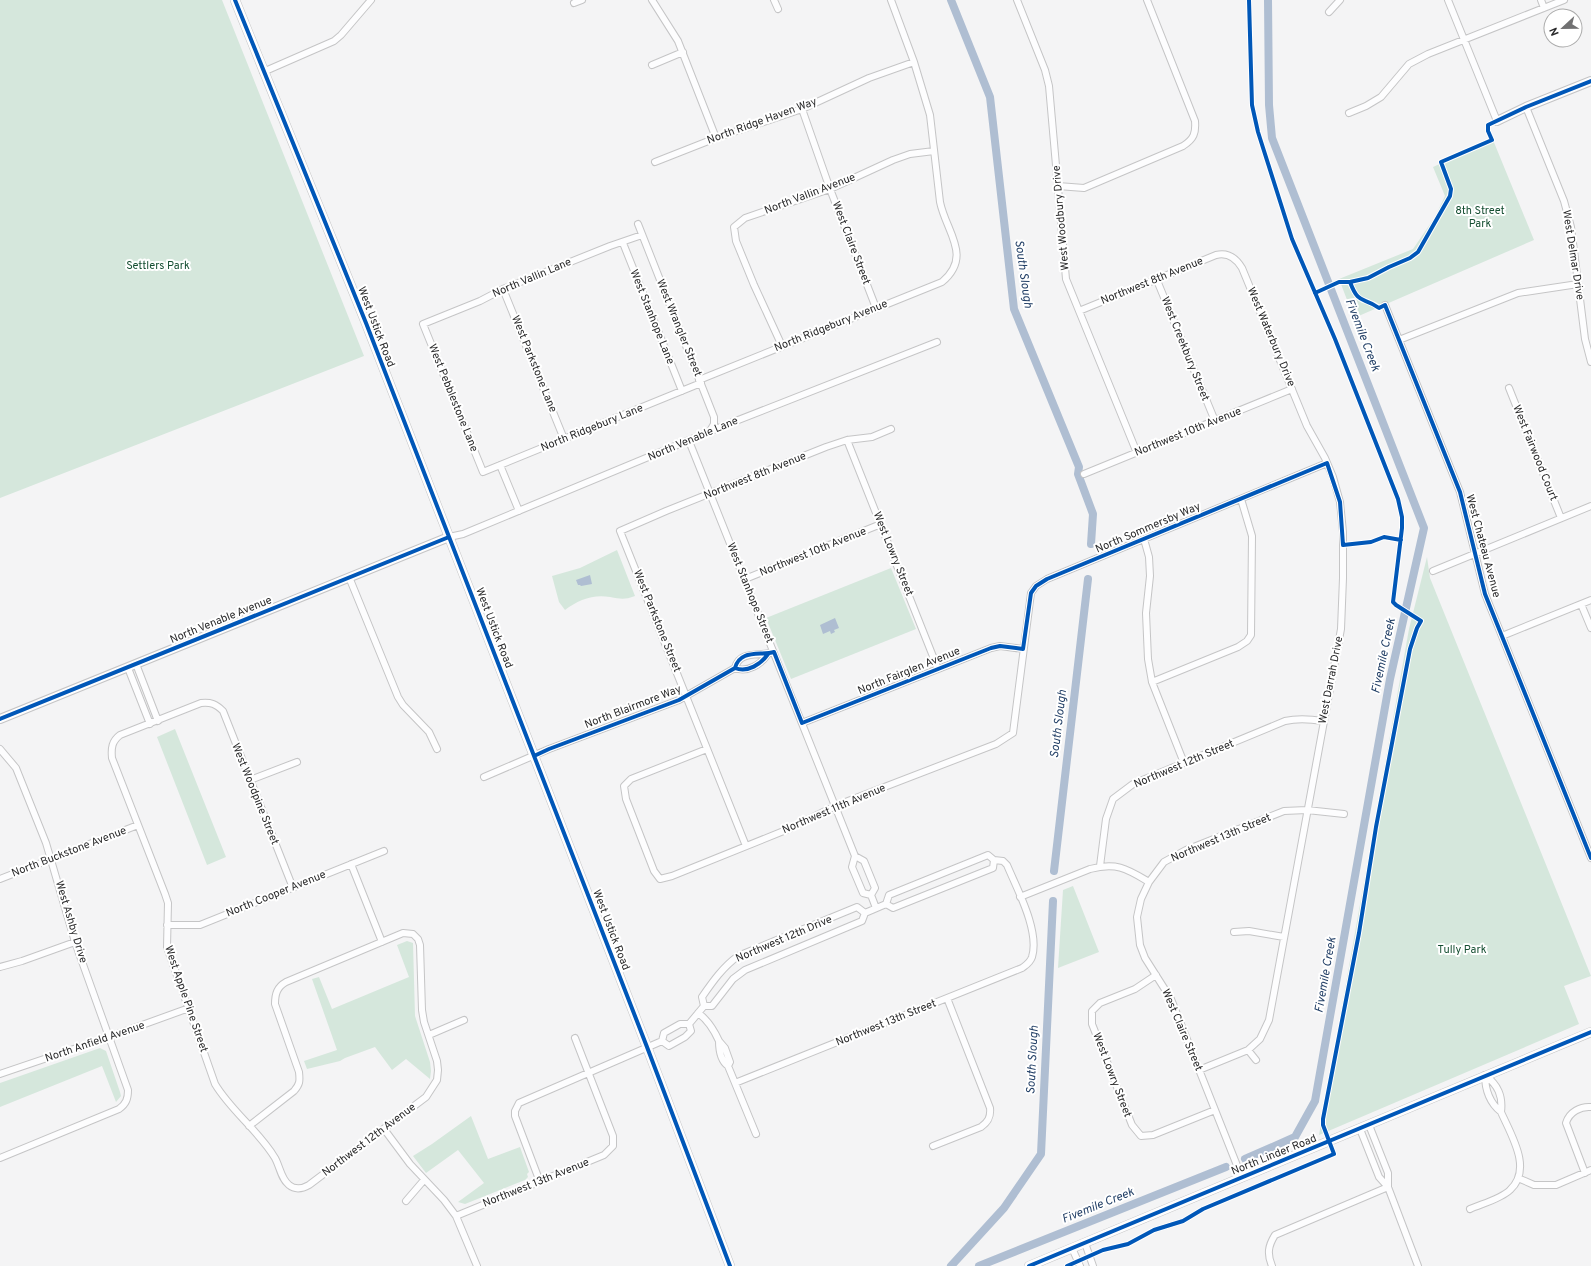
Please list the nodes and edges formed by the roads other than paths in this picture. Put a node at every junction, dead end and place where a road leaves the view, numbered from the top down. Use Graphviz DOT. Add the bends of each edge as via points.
graph roads {
  1 [pos="235,0"];
  2 [pos="371,0"];
  3 [pos="582,0"];
  4 [pos="652,0"];
  5 [pos="774,0"];
  6 [pos="891,0"];
  7 [pos="1017,0"];
  8 [pos="1147,0"];
  9 [pos="1340,0"];
  10 [pos="1448,0"];
  11 [pos="1541,0"];
  12 [pos="1564,0"];
  13 [pos="574,3"];
  14 [pos="1543,8"];
  15 [pos="1544,8"];
  16 [pos="778,9"];
  17 [pos="1329,12"];
  18 [pos="1464,39"];
  19 [pos="682,52"];
  20 [pos="914,62"];
  21 [pos="652,65"];
  22 [pos="263,72"];
  23 [pos="1591,81"];
  24 [pos="1526,107"];
  25 [pos="802,109"];
  26 [pos="1350,113"];
  27 [pos="1497,121"];
  28 [pos="716,138"];
  29 [pos="934,152"];
  30 [pos="655,162"];
  31 [pos="1058,186"];
  32 [pos="830,189"];
  33 [pos="638,224"];
  34 [pos="642,236"];
  35 [pos="623,243"];
  36 [pos="1227,254"];
  37 [pos="1156,278"];
  38 [pos="1578,284"];
  39 [pos="503,289"];
  40 [pos="1385,305"];
  41 [pos="876,308"];
  42 [pos="1079,311"];
  43 [pos="423,324"];
  44 [pos="1399,340"];
  45 [pos="938,342"];
  46 [pos="782,346"];
  47 [pos="1591,362"];
  48 [pos="700,382"];
  49 [pos="1509,388"];
  50 [pos="1292,389"];
  51 [pos="682,391"];
  52 [pos="1215,421"];
  53 [pos="1307,426"];
  54 [pos="891,429"];
  55 [pos="710,431"];
  56 [pos="564,439"];
  57 [pos="847,440"];
  58 [pos="689,441"];
  59 [pos="1137,453"];
  60 [pos="1327,463"];
  61 [pos="500,465"];
  62 [pos="483,472"];
  63 [pos="1084,474"];
  64 [pos="710,494"];
  65 [pos="1241,499"];
  66 [pos="1591,506"];
  67 [pos="519,511"];
  68 [pos="1561,518"];
  69 [pos="881,524"];
  70 [pos="620,531"];
  71 [pos="449,537"];
  72 [pos="1144,539"];
  73 [pos="1476,554"];
  74 [pos="1433,571"];
  75 [pos="349,577"];
  76 [pos="745,579"];
  77 [pos="1591,600"];
  78 [pos="1581,604"];
  79 [pos="1591,628"];
  80 [pos="1502,636"];
  81 [pos="1024,649"];
  82 [pos="771,653"];
  83 [pos="132,666"];
  84 [pos="735,668"];
  85 [pos="938,669"];
  86 [pos="1152,682"];
  87 [pos="686,696"];
  88 [pos="0,719"];
  89 [pos="158,720"];
  90 [pos="1323,721"];
  91 [pos="802,723"];
  92 [pos="150,724"];
  93 [pos="1008,738"];
  94 [pos="0,749"];
  95 [pos="437,749"];
  96 [pos="707,749"];
  97 [pos="534,756"];
  98 [pos="296,762"];
  99 [pos="1184,763"];
  100 [pos="484,777"];
  101 [pos="250,780"];
  102 [pos="836,806"];
  103 [pos="1307,810"];
  104 [pos="1344,814"];
  105 [pos="138,825"];
  106 [pos="1589,845"];
  107 [pos="746,846"];
  108 [pos="384,851"];
  109 [pos="855,856"];
  110 [pos="1591,858"];
  111 [pos="52,859"];
  112 [pos="994,860"];
  113 [pos="351,864"];
  114 [pos="1100,866"];
  115 [pos="0,879"];
  116 [pos="1149,882"];
  117 [pos="293,888"];
  118 [pos="871,894"];
  119 [pos="1020,897"];
  120 [pos="886,904"];
  121 [pos="876,908"];
  122 [pos="864,913"];
  123 [pos="167,925"];
  124 [pos="1234,932"];
  125 [pos="1284,938"];
  126 [pos="75,942"];
  127 [pos="382,942"];
  128 [pos="0,967"];
  129 [pos="1156,975"];
  130 [pos="947,998"];
  131 [pos="704,1006"];
  132 [pos="189,1008"];
  133 [pos="698,1013"];
  134 [pos="464,1020"];
  135 [pos="689,1024"];
  136 [pos="1591,1032"];
  137 [pos="429,1035"];
  138 [pos="109,1038"];
  139 [pos="575,1038"];
  140 [pos="662,1041"];
  141 [pos="647,1047"];
  142 [pos="1248,1050"];
  143 [pos="1256,1060"];
  144 [pos="1199,1070"];
  145 [pos="588,1072"];
  146 [pos="0,1074"];
  147 [pos="1485,1075"];
  148 [pos="735,1083"];
  149 [pos="1591,1107"];
  150 [pos="1215,1110"];
  151 [pos="1502,1112"];
  152 [pos="1370,1125"];
  153 [pos="249,1126"];
  154 [pos="384,1129"];
  155 [pos="1360,1130"];
  156 [pos="756,1134"];
  157 [pos="933,1146"];
  158 [pos="0,1158"];
  159 [pos="1588,1171"];
  160 [pos="1242,1178"];
  161 [pos="1518,1178"];
  162 [pos="424,1180"];
  163 [pos="540,1182"];
  164 [pos="1388,1187"];
  165 [pos="293,1188"];
  166 [pos="406,1201"];
  167 [pos="1470,1209"];
  168 [pos="456,1216"];
  169 [pos="1085,1243"];
  170 [pos="1072,1248"];
  171 [pos="477,1266"];
  172 [pos="730,1266"];
  173 [pos="1029,1266"];
  174 [pos="1080,1266"];
  175 [pos="1094,1266"];
  176 [pos="1272,1266"];
  177 [pos="1418,1266"];
  1 -- 22 [label="main road, West Ustick Road"];
  2 -- 22 [label="street" via="334,41"];
  3 -- 13 [label="street"];
  4 -- 19 [label="street" via="674,33"];
  5 -- 16 [label="street"];
  6 -- 20 [label="street"];
  7 -- 31 [label="street, West Woodbury Drive" via="1048,82"];
  8 -- 31 [label="street" via="1195,121 1195,136 1183,146 1084,188"];
  9 -- 17 [label="street"];
  10 -- 18 [label="street"];
  11 -- 15 [label="street"];
  12 -- 15 [label="street"];
  14 -- 18 [label="street"];
  18 -- 26 [label="street" via="1409,64 1381,96"];
  18 -- 27 [label="street"];
  19 -- 21 [label="street"];
  19 -- 28 [label="street"];
  20 -- 25 [label="street, North Ridge Haven Way" via="869,78"];
  20 -- 29 [label="street" via="930,115"];
  22 -- 71 [label="main road, West Ustick Road" via="366,323"];
  23 -- 24 [label="street"];
  24 -- 27 [label="street"];
  24 -- 38 [label="street, West Delmar Drive" via="1564,201 1571,226"];
  25 -- 28 [label="street, North Ridge Haven Way"];
  25 -- 32 [label="street, West Claire Street"];
  28 -- 30 [label="street, North Ridge Haven Way"];
  29 -- 32 [label="street, North Vallin Avenue" via="910,154 893,160"];
  29 -- 41 [label="street, North Ridgebury Avenue" via="942,210 956,247 956,264 951,274 942,282"];
  31 -- 42 [label="street, West Woodbury Drive" via="1066,279"];
  32 -- 41 [label="street, West Claire Street"];
  32 -- 46 [label="street, North Vallin Avenue" via="745,218 734,227 736,240 754,285"];
  33 -- 34 [label="street, West Wrangler Street"];
  34 -- 35 [label="street, North Vallin Lane"];
  34 -- 48 [label="street, West Wrangler Street"];
  35 -- 39 [label="street, North Vallin Lane"];
  35 -- 51 [label="street, West Stanhope Lane"];
  36 -- 37 [label="street, Northwest 8th Avenue" via="1216,255"];
  36 -- 50 [label="street, West Waterbury Drive" via="1238,261 1242,268"];
  37 -- 42 [label="street, Northwest 8th Avenue"];
  37 -- 52 [label="street, West Creekbury Street"];
  38 -- 44 [label="street" via="1518,293"];
  38 -- 47 [label="street, West Delmar Drive" via="1585,339"];
  39 -- 43 [label="street, North Vallin Lane"];
  39 -- 56 [label="street, West Parkstone Lane"];
  40 -- 44 [label="street, West Chateau Avenue"];
  41 -- 46 [label="street, North Ridgebury Avenue"];
  42 -- 59 [label="street, West Woodbury Drive"];
  43 -- 62 [label="street, West Pebblestone Lane"];
  44 -- 73 [label="street, West Chateau Avenue" via="1460,492"];
  45 -- 55 [label="street, North Venable Lane"];
  46 -- 48 [label="street, North Ridgebury Avenue"];
  48 -- 51 [label="street, North Ridgebury Lane"];
  48 -- 55 [label="street, West Wrangler Street" via="714,417"];
  49 -- 68 [label="street, West Fairwood Court"];
  50 -- 52 [label="street, Northwest 10th Avenue"];
  50 -- 53 [label="street, West Waterbury Drive"];
  51 -- 56 [label="street, North Ridgebury Lane"];
  52 -- 59 [label="street, Northwest 10th Avenue"];
  53 -- 60 [label="street, West Darrah Drive"];
  54 -- 57 [label="street, Northwest 8th Avenue" via="872,437"];
  55 -- 58 [label="street, North Venable Lane"];
  56 -- 61 [label="street, North Ridgebury Lane"];
  57 -- 64 [label="street, Northwest 8th Avenue"];
  57 -- 69 [label="street, West Lowry Street"];
  58 -- 64 [label="street, West Stanhope Street"];
  58 -- 67 [label="street, North Venable Lane"];
  59 -- 63 [label="street, Northwest 10th Avenue"];
  60 -- 65 [label="street, North Sommersby Way"];
  60 -- 90 [label="street, West Darrah Drive" via="1340,502 1343,578 1341,629"];
  61 -- 62 [label="street, North Ridgebury Lane"];
  61 -- 67 [label="street"];
  64 -- 70 [label="street, Northwest 8th Avenue"];
  64 -- 76 [label="street, West Stanhope Street"];
  65 -- 72 [label="street, North Sommersby Way"];
  65 -- 86 [label="street" via="1252,536 1251,634 1247,641 1238,647"];
  66 -- 68 [label="street"];
  67 -- 71 [label="street, North Venable Lane" via="463,534"];
  68 -- 73 [label="street"];
  69 -- 76 [label="street, Northwest 10th Avenue"];
  69 -- 85 [label="street, West Lowry Street"];
  70 -- 87 [label="street, West Parkstone Street"];
  71 -- 75 [label="street, North Venable Avenue"];
  71 -- 97 [label="main road, West Ustick Road"];
  72 -- 81 [label="street, North Sommersby Way" via="1047,579 1036,586 1031,593"];
  72 -- 86 [label="street" via="1149,557 1150,576 1146,613"];
  73 -- 74 [label="street"];
  73 -- 80 [label="street, West Chateau Avenue" via="1485,594"];
  75 -- 83 [label="street, North Venable Avenue"];
  75 -- 95 [label="street" via="398,697 429,732"];
  76 -- 82 [label="street, West Stanhope Street"];
  77 -- 78 [label="street"];
  78 -- 79 [label="street"];
  78 -- 80 [label="street"];
  80 -- 106 [label="street, West Chateau Avenue"];
  81 -- 85 [label="street, North Fairglen Avenue" via="1000,646 991,648"];
  81 -- 93 [label="street, North Sommersby Way" via="1013,733"];
  82 -- 84 [label="street, North Blairmore Way" via="752,668"];
  82 -- 84 [label="street, North Blairmore Way" via="746,655 736,662"];
  82 -- 91 [label="street, West Stanhope Street"];
  83 -- 88 [label="street, North Venable Avenue"];
  83 -- 89 [label="street"];
  83 -- 92 [label="street"];
  84 -- 87 [label="street, North Blairmore Way"];
  85 -- 91 [label="street, North Fairglen Avenue"];
  86 -- 99 [label="street"];
  87 -- 96 [label="street, West Parkstone Street"];
  87 -- 97 [label="street, North Blairmore Way"];
  89 -- 92 [label="street"];
  89 -- 101 [label="street, West Woodpine Street" via="201,703 213,703 223,711"];
  90 -- 99 [label="street, Northwest 12th Street" via="1285,721"];
  90 -- 103 [label="street, West Darrah Drive"];
  91 -- 102 [label="street, West Stanhope Street"];
  92 -- 105 [label="street, West Apple Pine Street" via="120,735 112,744 112,758"];
  93 -- 102 [label="street, Northwest 11th Avenue"];
  94 -- 111 [label="street, West Ashby Drive" via="16,768"];
  96 -- 107 [label="street, West Parkstone Street"];
  96 -- 107 [label="street, Northwest 11th Avenue" via="631,779 624,786 626,799 654,871 660,879 672,876"];
  97 -- 100 [label="street"];
  97 -- 141 [label="main road, West Ustick Road"];
  98 -- 101 [label="street"];
  99 -- 114 [label="street, Northwest 12th Street" via="1133,784 1113,798 1106,819"];
  101 -- 117 [label="street, West Woodpine Street"];
  102 -- 107 [label="street, Northwest 11th Avenue"];
  102 -- 109 [label="street, West Stanhope Street"];
  103 -- 104 [label="street, Northwest 13th Street"];
  103 -- 116 [label="street, Northwest 13th Street" via="1284,811 1186,850 1164,862"];
  103 -- 125 [label="street, West Darrah Drive"];
  105 -- 111 [label="street, North Buckstone Avenue"];
  105 -- 123 [label="street, West Apple Pine Street" via="168,903"];
  106 -- 110 [label="street, West Chateau Avenue"];
  108 -- 113 [label="street, North Cooper Avenue"];
  109 -- 118 [label="street, West Stanhope Street" via="864,861 875,888"];
  109 -- 118 [label="street, West Stanhope Street" via="852,866 863,893"];
  111 -- 115 [label="street, North Buckstone Avenue"];
  111 -- 126 [label="street, West Ashby Drive"];
  112 -- 119 [label="street" via="1003,861 1007,865"];
  112 -- 120 [label="street, Northwest 12th Drive" via="993,868 893,908"];
  112 -- 120 [label="street, Northwest 12th Drive" via="988,855 889,895"];
  113 -- 117 [label="street, North Cooper Avenue"];
  113 -- 127 [label="street"];
  114 -- 116 [label="street" via="1116,866"];
  114 -- 119 [label="street"];
  116 -- 129 [label="street, West Claire Street" via="1141,899 1137,917 1138,932 1145,958"];
  117 -- 123 [label="street, North Cooper Avenue" via="200,925"];
  118 -- 121 [label="street, West Stanhope Street"];
  119 -- 130 [label="street, Northwest 13th Street" via="1033,938 1032,957 1028,964"];
  120 -- 121 [label="street, Northwest 12th Drive"];
  121 -- 122 [label="street, Northwest 12th Drive"];
  122 -- 131 [label="street, Northwest 12th Drive" via="862,921 745,970 734,979 712,1006"];
  122 -- 131 [label="street, Northwest 12th Drive" via="857,908 738,956 727,965 702,997"];
  123 -- 132 [label="street, West Apple Pine Street" via="167,947"];
  124 -- 125 [label="street" via="1248,931"];
  125 -- 142 [label="street, West Darrah Drive" via="1269,1020 1260,1039"];
  126 -- 128 [label="street"];
  126 -- 138 [label="street, West Ashby Drive"];
  127 -- 137 [label="street" via="403,933 413,934 418,939 422,1010"];
  127 -- 153 [label="street" via="286,982 278,988 275,1004 299,1072 299,1085"];
  129 -- 144 [label="street, West Claire Street" via="1171,1000"];
  129 -- 150 [label="street, West Lowry Street" via="1135,989 1100,1003 1092,1011 1092,1024 1132,1125 1141,1136 1153,1135"];
  130 -- 148 [label="street, Northwest 13th Street"];
  130 -- 157 [label="street" via="990,1108 989,1119 981,1127"];
  131 -- 133 [label="street, Northwest 12th Drive"];
  132 -- 138 [label="street, North Anfield Avenue"];
  132 -- 153 [label="street, West Apple Pine Street" via="215,1084"];
  133 -- 135 [label="street, Northwest 12th Drive"];
  133 -- 148 [label="street" via="704,1017 725,1048 730,1062 728,1066"];
  134 -- 137 [label="street"];
  135 -- 140 [label="street, Northwest 12th Drive" via="680,1024 664,1034"];
  135 -- 140 [label="street, Northwest 12th Drive" via="691,1031 685,1038 669,1046"];
  136 -- 147 [label="main road, North Linder Road"];
  137 -- 154 [label="street, Northwest 12th Avenue" via="437,1061 437,1080 426,1097"];
  138 -- 146 [label="street, North Anfield Avenue"];
  138 -- 158 [label="street, West Ashby Drive" via="128,1090 127,1101 118,1109"];
  139 -- 145 [label="street"];
  140 -- 141 [label="street, Northwest 12th Drive"];
  141 -- 145 [label="street"];
  141 -- 172 [label="main road, West Ustick Road"];
  142 -- 143 [label="street"];
  142 -- 144 [label="street, West Darrah Drive"];
  144 -- 150 [label="street, West Claire Street"];
  145 -- 163 [label="street" via="522,1100 516,1106 515,1116"];
  145 -- 163 [label="street, Northwest 13th Avenue" via="613,1136 613,1146 604,1155"];
  147 -- 151 [label="street" via="1485,1086 1494,1106"];
  147 -- 151 [label="street" via="1495,1083 1502,1102"];
  147 -- 152 [label="main road, North Linder Road"];
  148 -- 156 [label="street"];
  149 -- 159 [label="street" via="1573,1112 1566,1123"];
  150 -- 160 [label="street, West Claire Street"];
  151 -- 161 [label="street" via="1517,1147 1521,1164"];
  152 -- 155 [label="main road, North Linder Road"];
  152 -- 164 [label="street" via="1388,1174"];
  153 -- 165 [label="street, West Apple Pine Street" via="276,1160 284,1179"];
  154 -- 162 [label="street"];
  154 -- 165 [label="street, Northwest 12th Avenue" via="309,1185"];
  155 -- 160 [label="main road, North Linder Road"];
  155 -- 164 [label="street" via="1379,1177"];
  159 -- 161 [label="street" via="1556,1185 1534,1185"];
  160 -- 169 [label="main road, North Linder Road"];
  161 -- 167 [label="street" via="1510,1191"];
  162 -- 166 [label="street"];
  162 -- 168 [label="street"];
  163 -- 168 [label="street, Northwest 13th Avenue"];
  164 -- 176 [label="street" via="1275,1235 1268,1251"];
  164 -- 177 [label="street"];
  168 -- 171 [label="street"];
  169 -- 170 [label="main road, North Linder Road"];
  169 -- 175 [label="street"];
  170 -- 173 [label="main road, North Linder Road"];
  170 -- 174 [label="street"];
}
